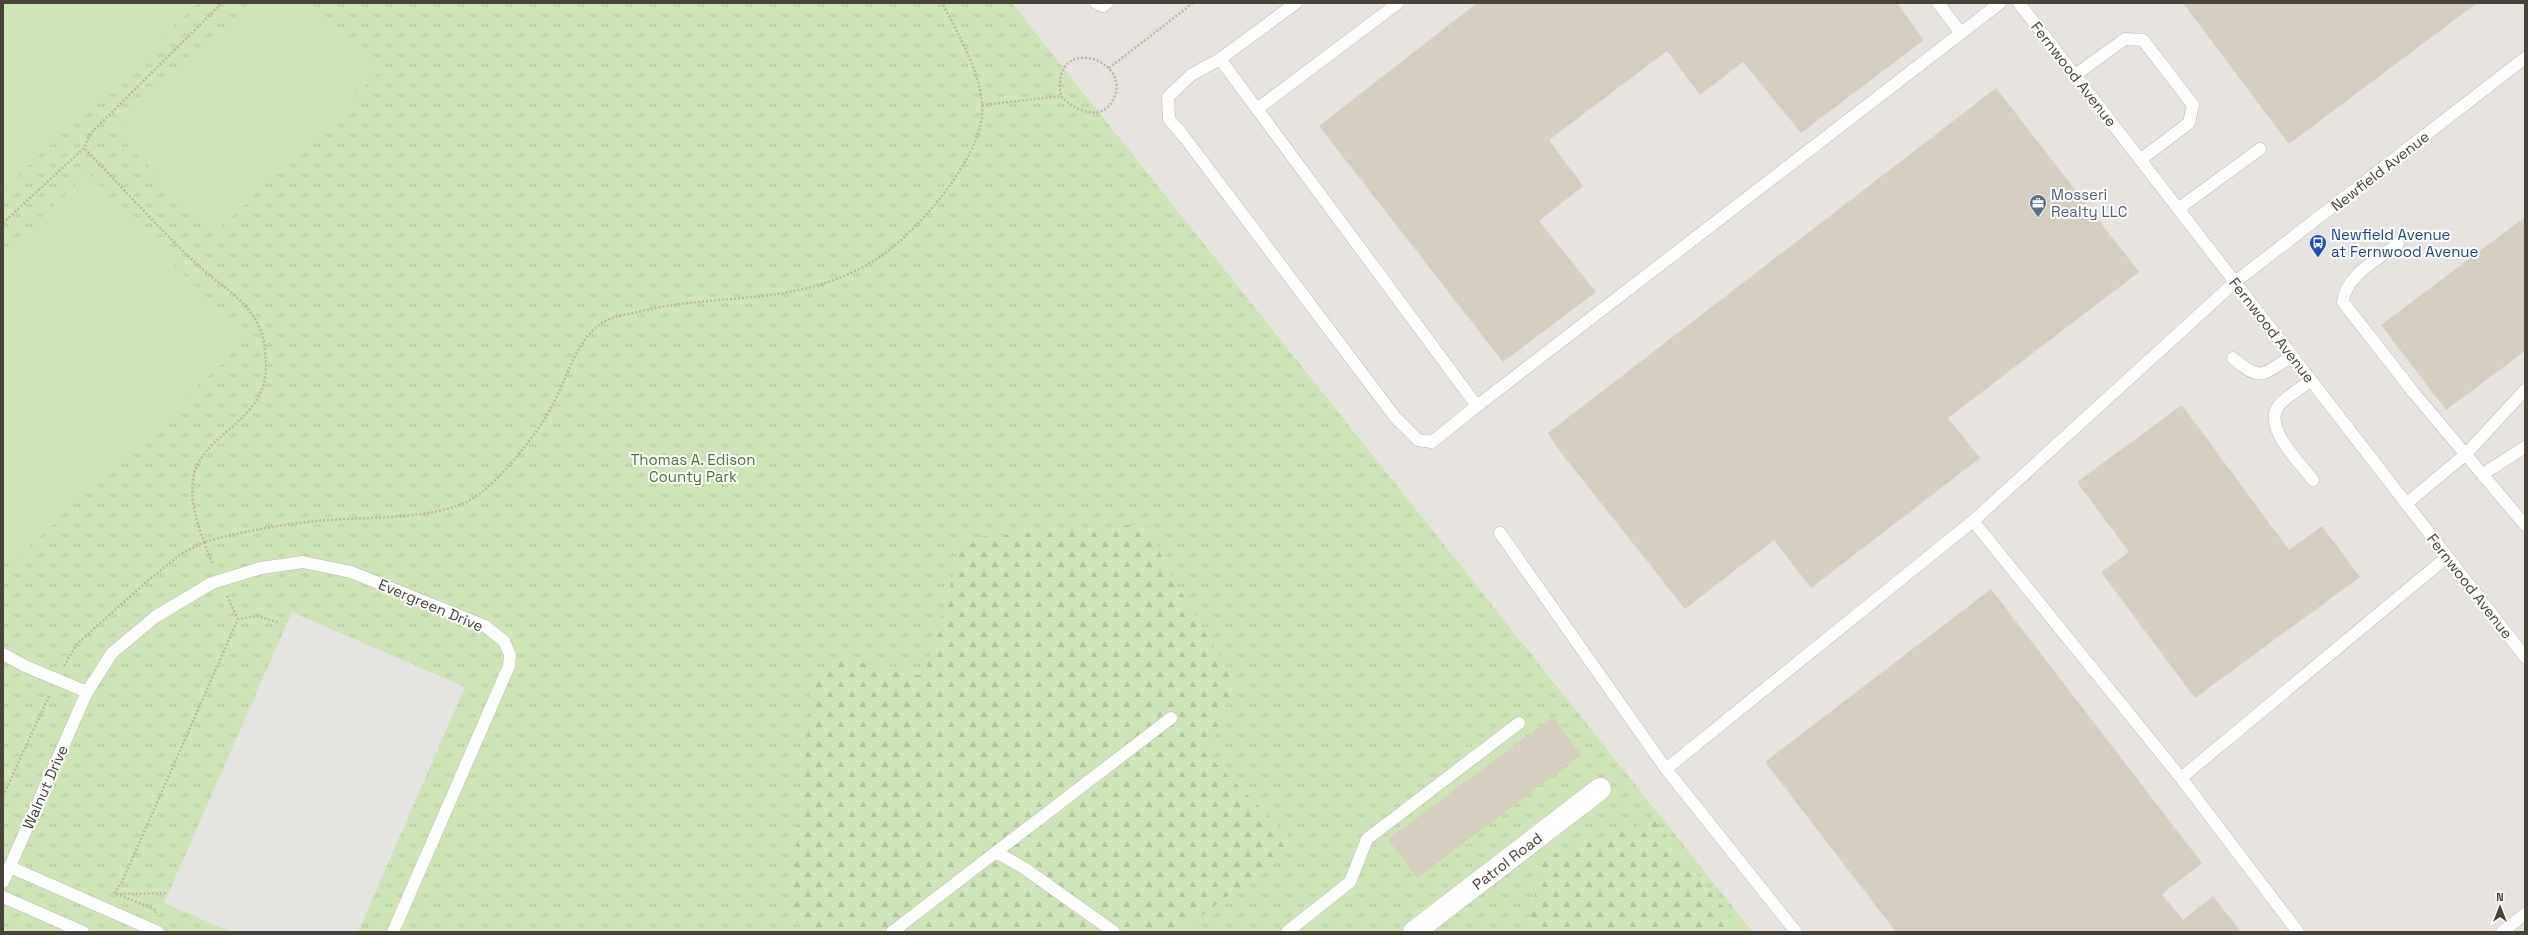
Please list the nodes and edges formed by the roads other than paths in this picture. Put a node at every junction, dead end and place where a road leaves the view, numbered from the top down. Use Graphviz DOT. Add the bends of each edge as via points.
graph roads {
  1 [pos="1096,3"];
  2 [pos="1107,3"];
  3 [pos="1296,3"];
  4 [pos="1398,3"];
  5 [pos="1938,3"];
  6 [pos="2000,3"];
  7 [pos="2019,3"];
  8 [pos="1961,33"];
  9 [pos="2525,58"];
  10 [pos="1220,60"];
  11 [pos="2075,75"];
  12 [pos="1257,110"];
  13 [pos="2260,149"];
  14 [pos="2140,160"];
  15 [pos="2178,209"];
  16 [pos="2398,244"];
  17 [pos="2235,282"];
  18 [pos="2292,356"];
  19 [pos="2233,358"];
  20 [pos="2310,380"];
  21 [pos="2525,390"];
  22 [pos="1477,406"];
  23 [pos="2525,447"];
  24 [pos="2466,454"];
  25 [pos="2484,474"];
  26 [pos="2313,480"];
  27 [pos="2406,504"];
  28 [pos="1973,521"];
  29 [pos="2525,525"];
  30 [pos="1500,533"];
  31 [pos="2447,557"];
  32 [pos="3,654"];
  33 [pos="2525,657"];
  34 [pos="87,692"];
  35 [pos="1171,718"];
  36 [pos="1519,723"];
  37 [pos="1666,769"];
  38 [pos="2180,778"];
  39 [pos="1600,789"];
  40 [pos="996,852"];
  41 [pos="10,867"];
  42 [pos="3,882"];
  43 [pos="3,897"];
  44 [pos="2525,914"];
  45 [pos="83,932"];
  46 [pos="158,932"];
  47 [pos="393,932"];
  48 [pos="892,932"];
  49 [pos="1114,932"];
  50 [pos="1287,932"];
  51 [pos="1414,932"];
  52 [pos="1796,932"];
  53 [pos="2298,932"];
  54 [pos="2502,932"];
  1 -- 2 [label="lane" via="1103,6"];
  3 -- 10 [label="lane"];
  4 -- 12 [label="lane"];
  5 -- 8 [label="lane"];
  6 -- 8 [label="lane"];
  7 -- 11 [label="lane, Fernwood Avenue"];
  8 -- 22 [label="lane"];
  9 -- 17 [label="lane, Newfield Avenue"];
  10 -- 12 [label="lane"];
  10 -- 22 [label="lane" via="1191,75 1168,97 1169,119 1395,417 1418,440 1432,442"];
  11 -- 14 [label="lane, Fernwood Avenue"];
  11 -- 14 [label="lane" via="2125,39 2143,40 2193,105 2189,123"];
  12 -- 22 [label="lane"];
  13 -- 15 [label="lane"];
  14 -- 15 [label="lane, Fernwood Avenue"];
  15 -- 17 [label="lane, Fernwood Avenue"];
  16 -- 24 [label="lane" via="2357,276 2344,293 2343,302 2414,393"];
  17 -- 18 [label="lane, Fernwood Avenue"];
  17 -- 28 [label="lane, Newfield Avenue"];
  18 -- 19 [label="lane" via="2264,373 2249,372"];
  18 -- 20 [label="lane, Fernwood Avenue"];
  20 -- 26 [label="lane" via="2277,407 2274,418 2276,430"];
  20 -- 27 [label="lane, Fernwood Avenue"];
  21 -- 24 [label="lane"];
  23 -- 25 [label="lane"];
  24 -- 25 [label="lane"];
  24 -- 27 [label="lane"];
  25 -- 29 [label="lane"];
  27 -- 31 [label="lane, Fernwood Avenue"];
  28 -- 37 [label="lane, Newfield Avenue"];
  28 -- 38 [label="lane"];
  30 -- 37 [label="lane"];
  31 -- 33 [label="lane, Fernwood Avenue"];
  31 -- 38 [label="lane"];
  32 -- 34 [label="lane"];
  34 -- 41 [label="lane, Walnut Drive"];
  34 -- 47 [label="lane, Evergreen Drive" via="112,653 155,617 212,583 261,568 303,562 351,572 485,626 504,641 510,655 509,666"];
  35 -- 40 [label="lane"];
  36 -- 50 [label="lane" via="1367,840 1350,882"];
  37 -- 52 [label="lane"];
  38 -- 53 [label="lane"];
  39 -- 51 [label="street, Patrol Road"];
  40 -- 48 [label="lane"];
  40 -- 49 [label="lane" via="1024,868"];
  41 -- 42 [label="lane, Walnut Drive"];
  41 -- 46 [label="lane"];
  43 -- 45 [label="lane"];
  44 -- 54 [label="lane"];
}
